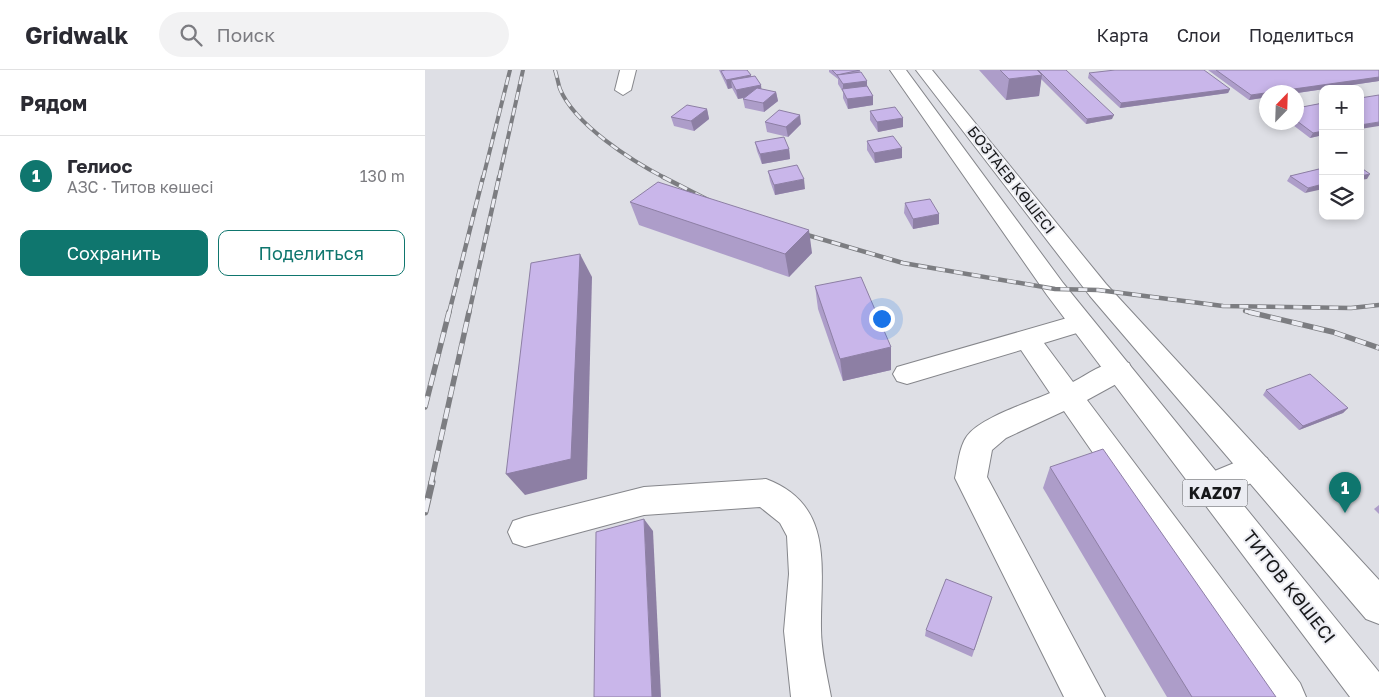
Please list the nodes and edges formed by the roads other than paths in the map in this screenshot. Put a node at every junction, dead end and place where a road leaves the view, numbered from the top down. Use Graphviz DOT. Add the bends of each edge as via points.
graph roads {
  1 [pos="628,70"];
  2 [pos="898,70"];
  3 [pos="923,70"];
  4 [pos="623,90"];
  5 [pos="1055,289"];
  6 [pos="1081,323"];
  7 [pos="1026,338"];
  8 [pos="1119,370"];
  9 [pos="907,374"];
  10 [pos="1068,397"];
  11 [pos="1256,467"];
  12 [pos="1211,487"];
  13 [pos="525,532"];
  14 [pos="1379,606"];
  15 [pos="811,697"];
  16 [pos="1085,697"];
  17 [pos="1286,697"];
  18 [pos="1374,697"];
  1 -- 4 [label="main road"];
  2 -- 5 [label="main road, БОЗТАЕВ КӨШЕСІ / KAZ07"];
  3 -- 11 [label="main road, БОЗТАЕВ КӨШЕСІ / KAZ07" via="1098,290"];
  5 -- 6 [label="main road, ТИТОВ КӨШЕСІ / KAZ07"];
  6 -- 7 [label="main road"];
  6 -- 8 [label="main road, ТИТОВ КӨШЕСІ / KAZ07"];
  7 -- 9 [label="main road"];
  7 -- 10 [label="main road"];
  8 -- 10 [label="main road"];
  8 -- 12 [label="main road, ТИТОВ КӨШЕСІ / KAZ07"];
  10 -- 16 [label="main road" via="996,430 978,444 971,478"];
  10 -- 17 [label="main road"];
  11 -- 12 [label="main road"];
  11 -- 14 [label="main road, KAZ07"];
  12 -- 18 [label="main road, ТИТОВ КӨШЕСІ / KAZ07"];
  13 -- 15 [label="main road" via="644,501 766,494 791,513 803,533 806,574 802,631"];
}
